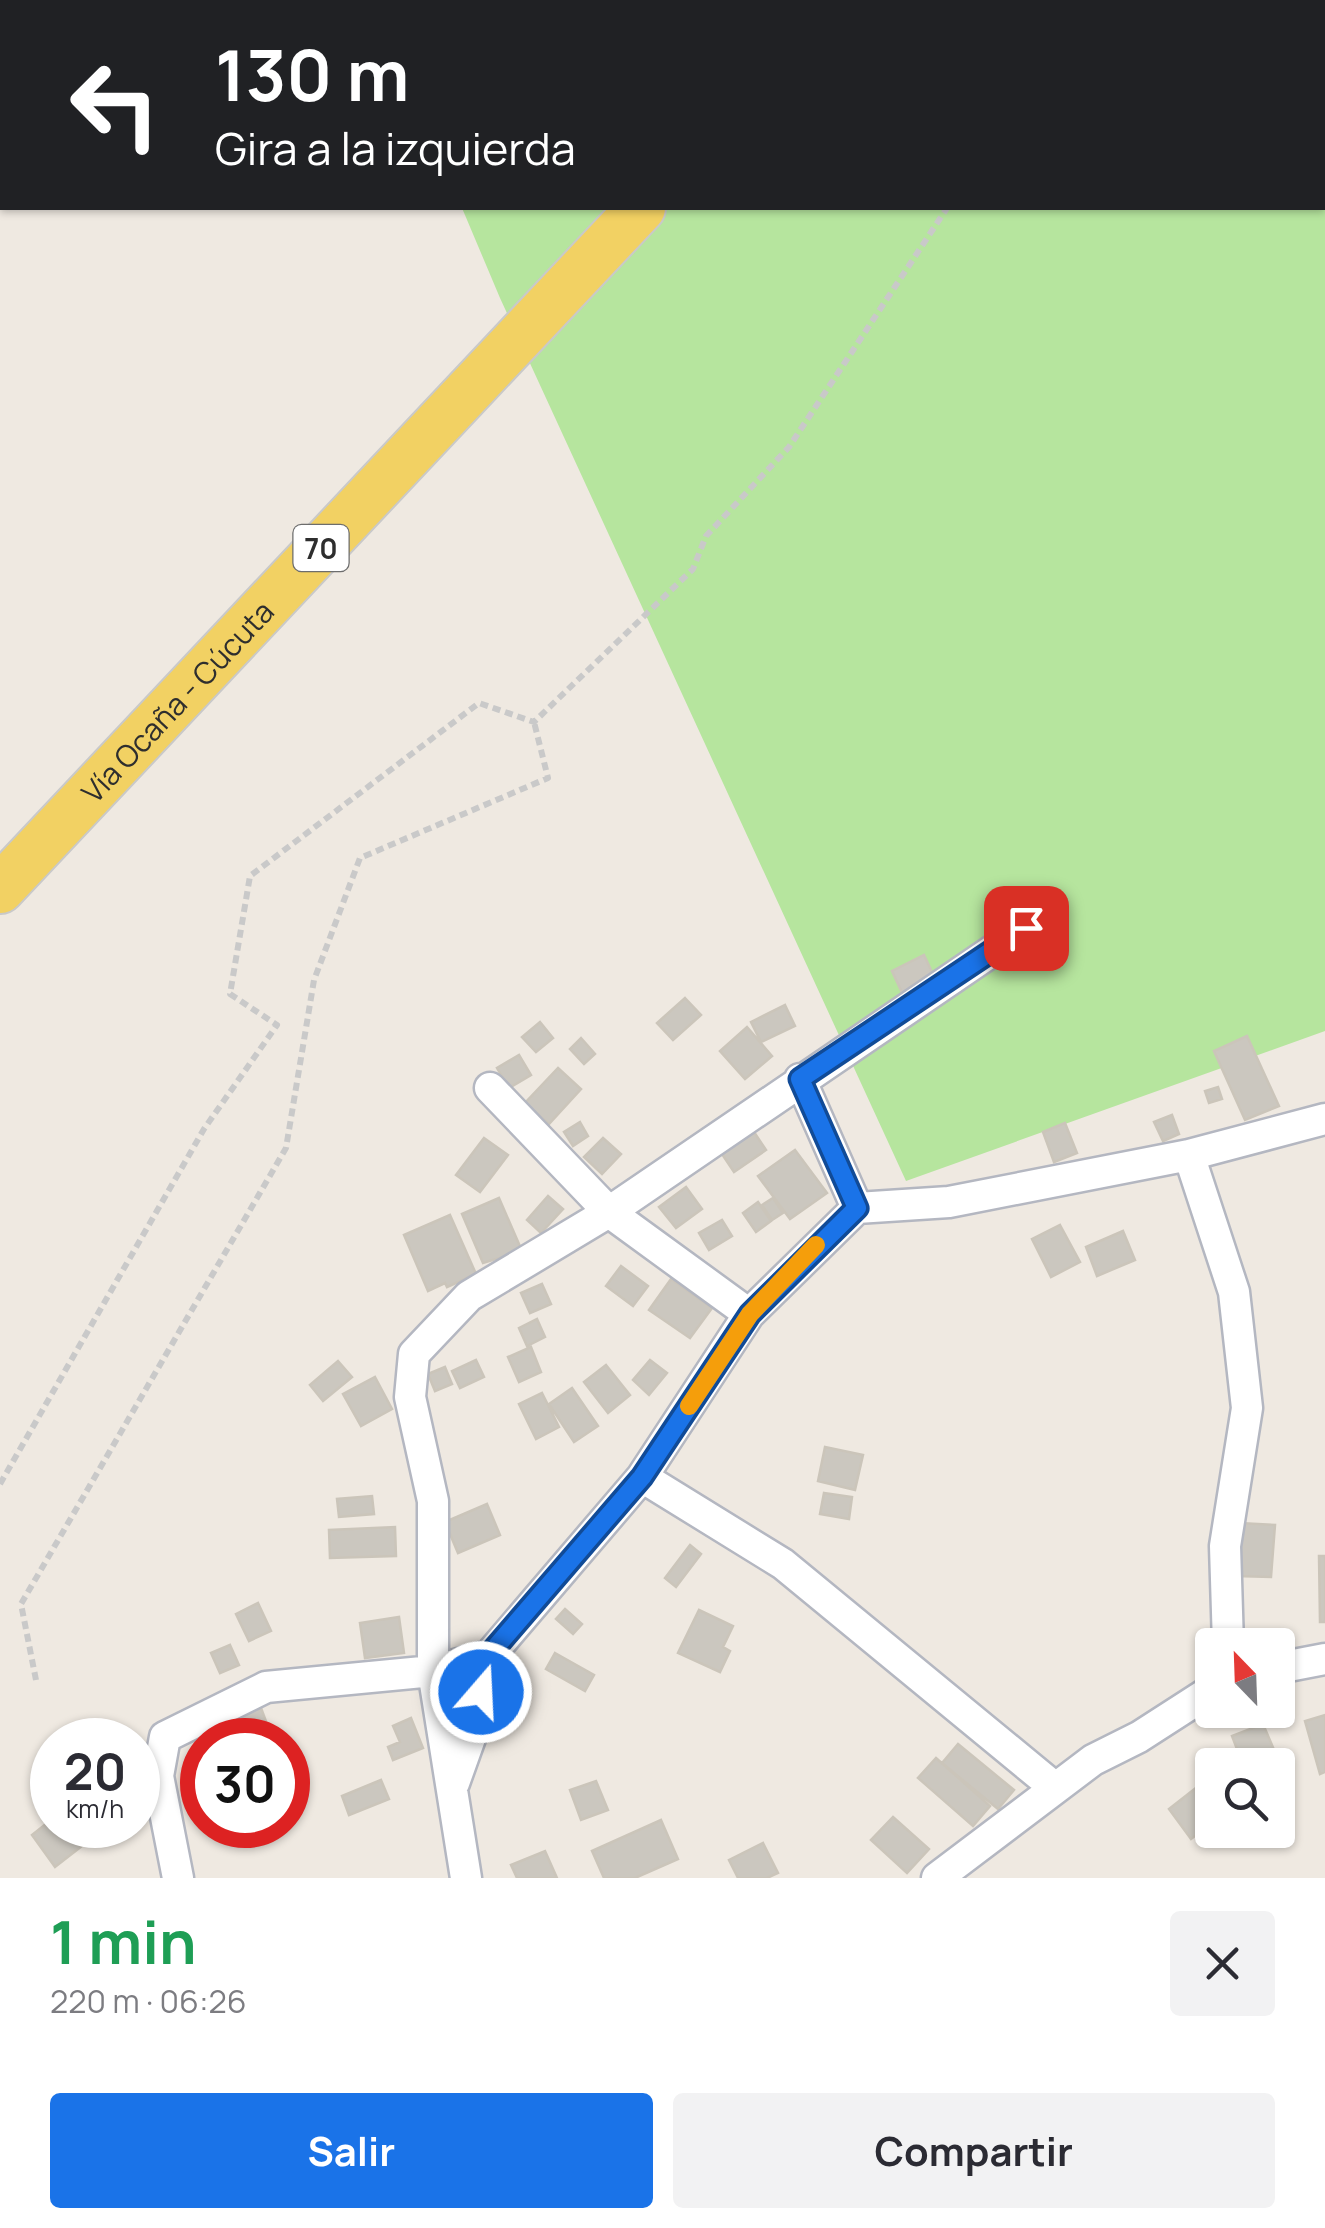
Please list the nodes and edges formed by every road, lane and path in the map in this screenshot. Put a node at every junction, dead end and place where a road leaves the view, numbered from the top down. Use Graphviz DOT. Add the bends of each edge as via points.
graph roads {
  1 [pos="639,210"];
  2 [pos="946,210"];
  3 [pos="534,722"];
  4 [pos="0,889"];
  5 [pos="1026,928"];
  6 [pos="800,1079"];
  7 [pos="490,1088"];
  8 [pos="1325,1120"];
  9 [pos="1189,1155"];
  10 [pos="857,1208"];
  11 [pos="609,1212"];
  12 [pos="750,1314"];
  13 [pos="642,1477"];
  14 [pos="0,1484"];
  15 [pos="1227,1628"];
  16 [pos="488,1656"];
  17 [pos="1325,1658"];
  18 [pos="1295,1664"];
  19 [pos="433,1671"];
  20 [pos="36,1680"];
  21 [pos="1195,1701"];
  22 [pos="453,1785"];
  23 [pos="1054,1787"];
  24 [pos="178,1878"];
  25 [pos="466,1878"];
  26 [pos="937,1878"];
  1 -- 4 [label="main road, Vía Ocaña - Cúcuta / 70"];
  2 -- 3 [label="path" via="789,447 706,536 692,569"];
  3 -- 14 [label="path" via="479,703 250,876 230,994 277,1025 204,1129"];
  3 -- 20 [label="path" via="548,778 360,858 314,980 286,1148 21,1604"];
  5 -- 6 [label="street"];
  6 -- 10 [label="street"];
  6 -- 11 [label="street"];
  7 -- 11 [label="street"];
  8 -- 9 [label="street"];
  9 -- 10 [label="street" via="949,1202"];
  9 -- 15 [label="street" via="1234,1292 1248,1408 1225,1546"];
  10 -- 12 [label="street"];
  11 -- 12 [label="street"];
  11 -- 19 [label="street" via="469,1296 414,1354 410,1397 432,1500"];
  12 -- 13 [label="street"];
  13 -- 16 [label="street"];
  13 -- 23 [label="street" via="783,1564"];
  16 -- 19 [label="street"];
  16 -- 22 [label="street" via="474,1727"];
  17 -- 18 [label="street"];
  19 -- 22 [label="street"];
  19 -- 24 [label="street" via="266,1687 165,1737 158,1776"];
  21 -- 23 [label="street"];
  22 -- 25 [label="street"];
  23 -- 26 [label="street"];
}
